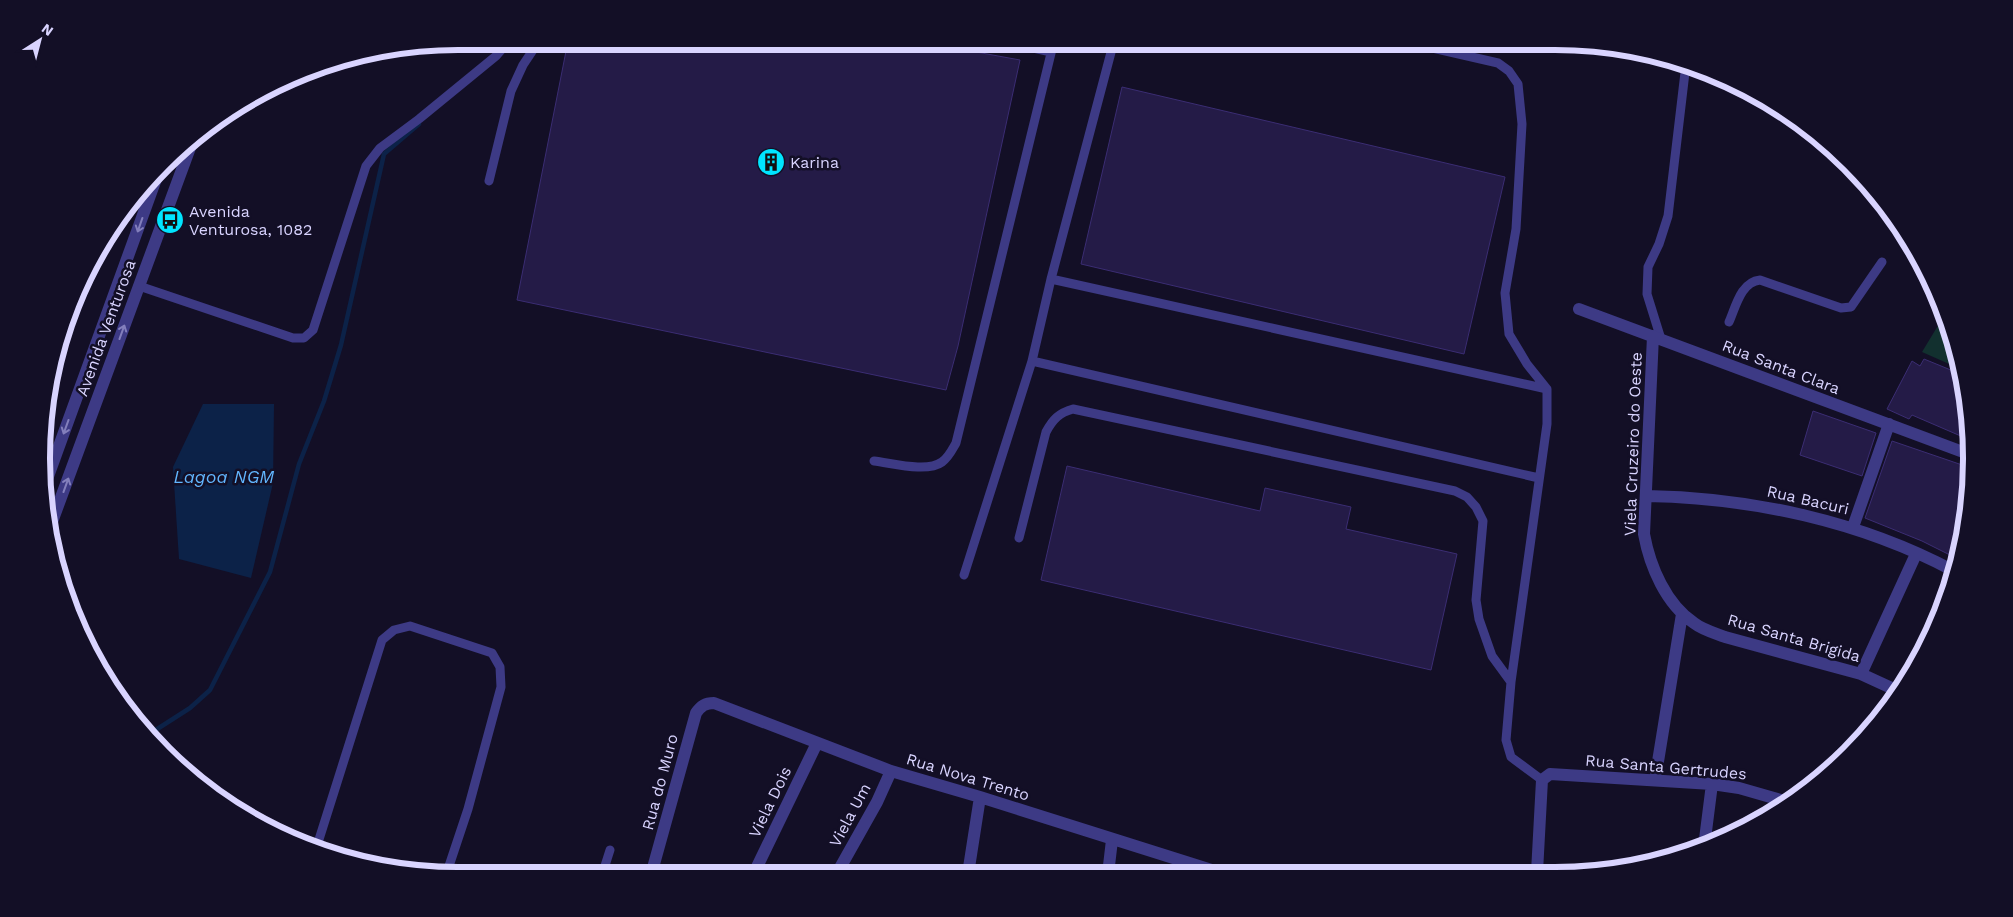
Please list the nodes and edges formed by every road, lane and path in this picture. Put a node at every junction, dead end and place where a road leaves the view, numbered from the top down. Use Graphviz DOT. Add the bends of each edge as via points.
graph roads {
  1 [pos="502,50"];
  2 [pos="533,50"];
  3 [pos="1042,50"];
  4 [pos="1112,50"];
  5 [pos="1441,50"];
  6 [pos="1051,52"];
  7 [pos="1685,72"];
  8 [pos="187,153"];
  9 [pos="489,181"];
  10 [pos="153,187"];
  11 [pos="1882,262"];
  12 [pos="1051,278"];
  13 [pos="139,286"];
  14 [pos="1580,309"];
  15 [pos="1729,322"];
  16 [pos="1657,338"];
  17 [pos="1032,361"];
  18 [pos="1547,389"];
  19 [pos="1889,424"];
  20 [pos="1963,452"];
  21 [pos="874,461"];
  22 [pos="50,470"];
  23 [pos="1539,478"];
  24 [pos="1646,496"];
  25 [pos="54,517"];
  26 [pos="1853,527"];
  27 [pos="1019,538"];
  28 [pos="1916,554"];
  29 [pos="1947,569"];
  30 [pos="964,575"];
  31 [pos="1682,614"];
  32 [pos="1861,674"];
  33 [pos="1511,682"];
  34 [pos="1892,688"];
  35 [pos="709,703"];
  36 [pos="817,743"];
  37 [pos="891,771"];
  38 [pos="1542,780"];
  39 [pos="1655,780"];
  40 [pos="1712,784"];
  41 [pos="980,797"];
  42 [pos="1779,799"];
  43 [pos="1705,838"];
  44 [pos="1112,840"];
  45 [pos="318,842"];
  46 [pos="610,850"];
  47 [pos="448,867"];
  48 [pos="605,867"];
  49 [pos="658,867"];
  50 [pos="757,867"];
  51 [pos="840,867"];
  52 [pos="969,867"];
  53 [pos="1109,867"];
  54 [pos="1201,867"];
  55 [pos="1537,867"];
  1 -- 13 [label="lane" via="380,148 366,166 313,330 304,338 293,338"];
  2 -- 9 [label="lane" via="511,91"];
  3 -- 6 [label="lane"];
  4 -- 12 [label="lane"];
  5 -- 18 [label="lane" via="1498,63 1509,70 1518,84 1522,124 1516,229 1505,293 1510,334 1527,364"];
  6 -- 21 [label="lane" via="956,443 941,463 928,468"];
  7 -- 16 [label="lane" via="1668,216 1648,267 1647,294"];
  8 -- 13 [label="street, Avenida Venturosa"];
  10 -- 22 [label="street, Avenida Venturosa, one-way"];
  11 -- 15 [label="lane" via="1851,307 1841,308 1760,280 1744,288"];
  12 -- 17 [label="lane"];
  12 -- 18 [label="lane"];
  25 -- 13 [label="street, Avenida Venturosa, one-way"];
  14 -- 16 [label="street, Rua Santa Clara"];
  16 -- 19 [label="street, Rua Santa Clara"];
  16 -- 24 [label="street, Viela Cruzeiro do Oeste"];
  17 -- 23 [label="lane"];
  17 -- 30 [label="lane"];
  18 -- 23 [label="lane" via="1547,424"];
  19 -- 20 [label="street, Rua Santa Clara"];
  19 -- 26 [label="street"];
  23 -- 33 [label="lane"];
  24 -- 26 [label="street, Rua Bacuri" via="1759,505"];
  24 -- 31 [label="street, Viela Cruzeiro do Oeste" via="1644,534 1648,554 1656,575"];
  26 -- 28 [label="street, Rua Bacuri"];
  27 -- 33 [label="lane" via="1046,432 1061,413 1074,410 1455,491 1467,497 1483,521 1476,600 1479,619 1492,656"];
  28 -- 29 [label="street, Rua Bacuri"];
  28 -- 32 [label="street"];
  31 -- 32 [label="street, Rua Santa Brigida" via="1695,624 1725,637"];
  31 -- 39 [label="street"];
  32 -- 34 [label="street, Rua Santa Brigida"];
  33 -- 38 [label="lane" via="1508,749 1511,757"];
  35 -- 36 [label="street, Rua Nova Trento"];
  35 -- 49 [label="street, Rua do Muro" via="696,713"];
  36 -- 37 [label="street, Rua Nova Trento"];
  36 -- 50 [label="street, Viela Dois"];
  37 -- 41 [label="street, Rua Nova Trento"];
  37 -- 51 [label="street, Viela Um"];
  38 -- 39 [label="street, Rua Santa Gertrudes" via="1550,774"];
  38 -- 55 [label="street"];
  39 -- 40 [label="street, Rua Santa Gertrudes"];
  40 -- 42 [label="street, Rua Santa Gertrudes"];
  40 -- 43 [label="street"];
  41 -- 44 [label="street, Rua Nova Trento"];
  41 -- 52 [label="street"];
  44 -- 53 [label="street"];
  44 -- 54 [label="street, Rua Nova Trento"];
  45 -- 47 [label="lane" via="382,640 394,630 410,626 492,653 500,667 502,687"];
  46 -- 48 [label="lane"];
}
